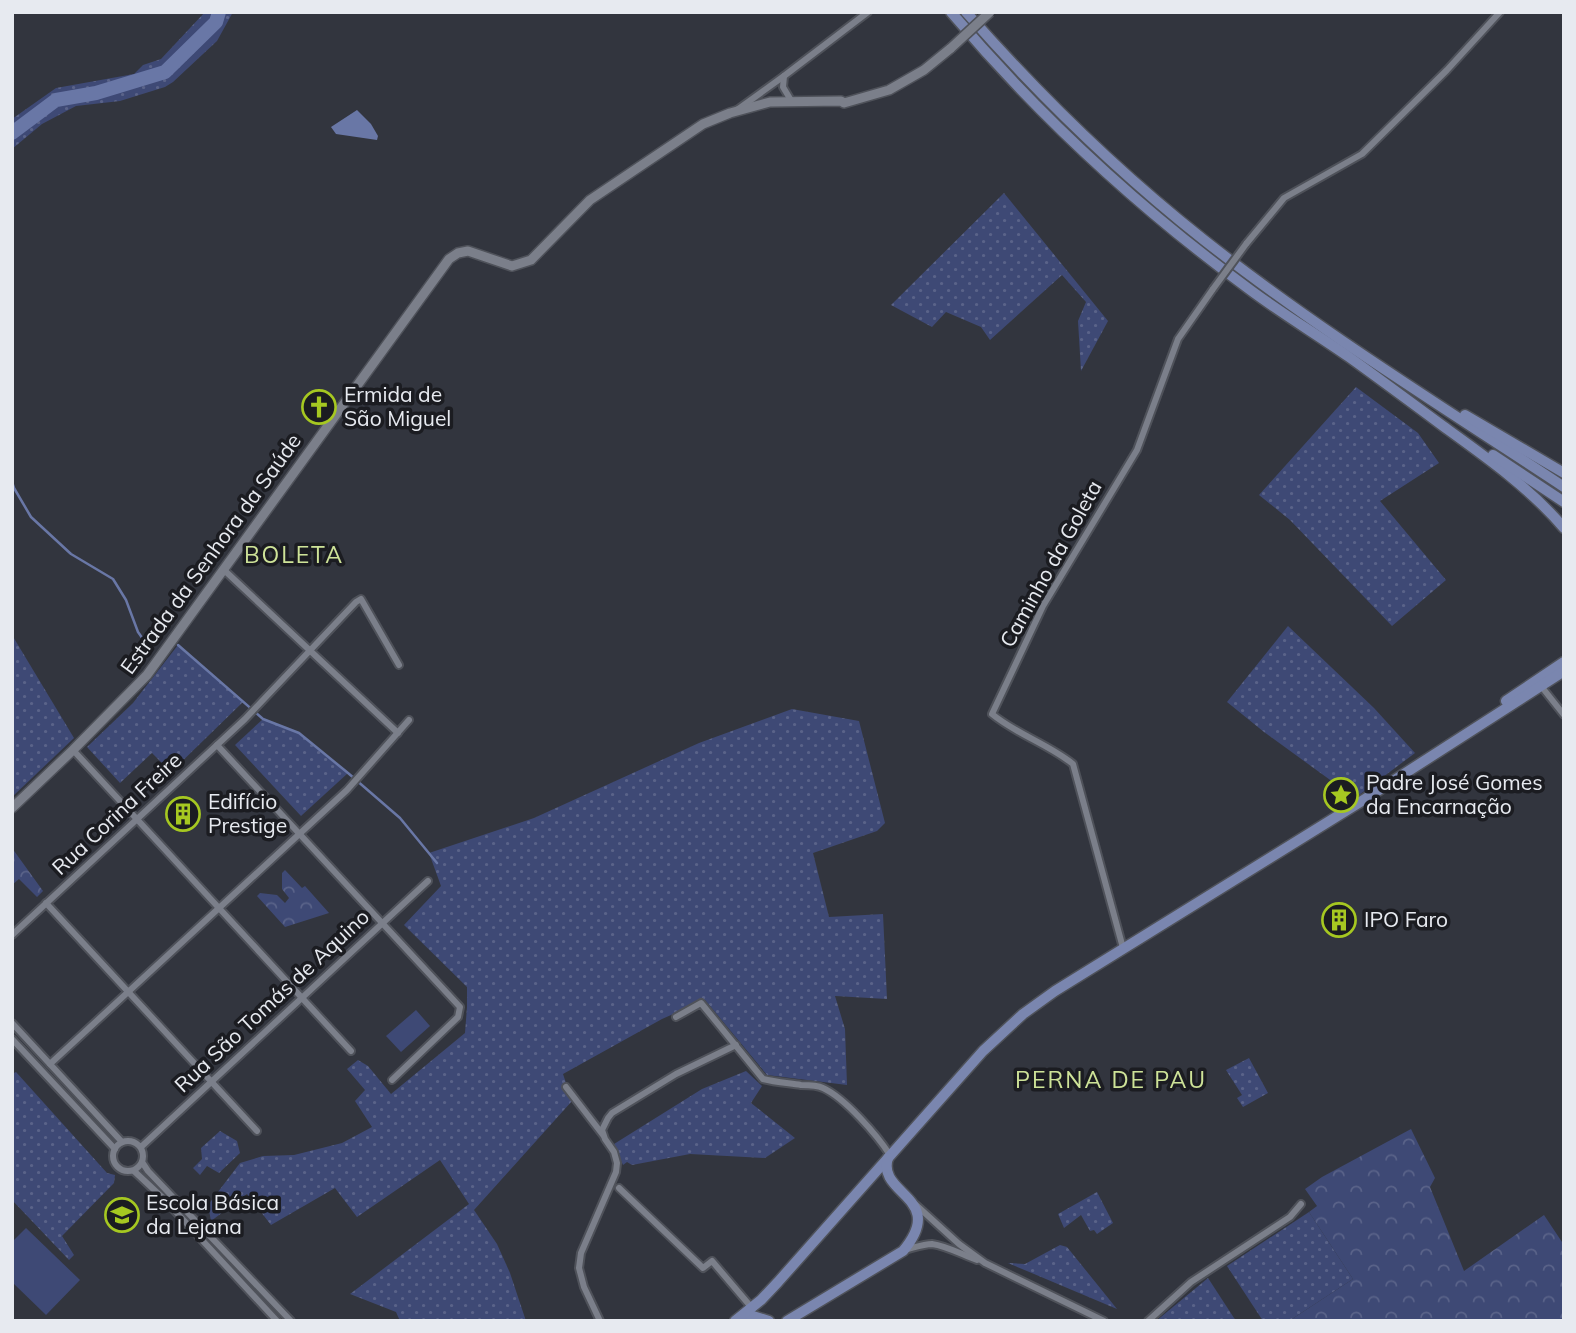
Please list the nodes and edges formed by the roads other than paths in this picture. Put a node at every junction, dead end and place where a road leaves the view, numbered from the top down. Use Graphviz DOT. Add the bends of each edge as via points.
graph roads {
  1 [pos="868,12"];
  2 [pos="951,12"];
  3 [pos="966,12"];
  4 [pos="990,12"];
  5 [pos="1500,12"];
  6 [pos="784,76"];
  7 [pos="792,102"];
  8 [pos="735,111"];
  9 [pos="1337,336"];
  10 [pos="1390,387"];
  11 [pos="1564,473"];
  12 [pos="1564,487"];
  13 [pos="1564,502"];
  14 [pos="1564,528"];
  15 [pos="223,569"];
  16 [pos="311,651"];
  17 [pos="1564,662"];
  18 [pos="399,665"];
  19 [pos="1564,671"];
  20 [pos="1541,686"];
  21 [pos="1564,715"];
  22 [pos="409,720"];
  23 [pos="398,733"];
  24 [pos="217,745"];
  25 [pos="73,750"];
  26 [pos="1435,754"];
  27 [pos="12,808"];
  28 [pos="137,819"];
  29 [pos="299,834"];
  30 [pos="428,881"];
  31 [pos="46,903"];
  32 [pos="219,907"];
  33 [pos="382,923"];
  34 [pos="12,935"];
  35 [pos="1123,948"];
  36 [pos="128,991"];
  37 [pos="302,997"];
  38 [pos="676,1017"];
  39 [pos="12,1023"];
  40 [pos="12,1039"];
  41 [pos="736,1045"];
  42 [pos="351,1051"];
  43 [pos="50,1063"];
  44 [pos="392,1080"];
  45 [pos="211,1081"];
  46 [pos="566,1087"];
  47 [pos="257,1131"];
  48 [pos="605,1139"];
  49 [pos="122,1142"];
  50 [pos="141,1147"];
  51 [pos="115,1149"];
  52 [pos="889,1156"];
  53 [pos="142,1162"];
  54 [pos="134,1171"];
  55 [pos="870,1178"];
  56 [pos="889,1178"];
  57 [pos="620,1188"];
  58 [pos="911,1202"];
  59 [pos="1301,1204"];
  60 [pos="903,1251"];
  61 [pos="985,1263"];
  62 [pos="761,1300"];
  63 [pos="752,1308"];
  64 [pos="738,1318"];
  65 [pos="793,1319"];
  66 [pos="277,1321"];
  67 [pos="291,1321"];
  68 [pos="600,1321"];
  69 [pos="769,1321"];
  70 [pos="1104,1321"];
  71 [pos="1148,1321"];
  1 -- 6 [label="street"];
  2 -- 10 [label="main road" via="1045,114 1139,202 1250,290"];
  3 -- 9 [label="main road" via="1105,156 1204,240"];
  4 -- 7 [label="street, Estrada da Senhora da Saúde, bridge" via="924,71 889,90 844,103"];
  5 -- 35 [label="street, Caminho da Goleta, bridge" via="1362,154 1284,198 1213,289 1178,339 1137,450 1043,606 992,713 1073,764"];
  6 -- 7 [label="street" via="783,87"];
  6 -- 8 [label="street"];
  7 -- 8 [label="street, Estrada da Senhora da Saúde"];
  8 -- 15 [label="street, Estrada da Senhora da Saúde" via="703,124 590,200 531,260 512,266 468,251 449,259"];
  9 -- 11 [label="main road"];
  9 -- 12 [label="main road"];
  10 -- 13 [label="main road"];
  10 -- 14 [label="main road" via="1495,463"];
  15 -- 16 [label="street"];
  15 -- 25 [label="street, Estrada da Senhora da Saúde" via="147,675"];
  16 -- 18 [label="street, Rua Corina Freire" via="361,599"];
  16 -- 23 [label="street"];
  16 -- 24 [label="street, Rua Corina Freire"];
  17 -- 26 [label="main road"];
  19 -- 20 [label="main road"];
  20 -- 21 [label="street"];
  20 -- 26 [label="main road"];
  22 -- 23 [label="street"];
  23 -- 29 [label="street" via="349,788"];
  24 -- 28 [label="street, Rua Corina Freire"];
  24 -- 29 [label="street"];
  25 -- 27 [label="street, Estrada da Senhora da Saúde"];
  25 -- 28 [label="street"];
  26 -- 35 [label="main road"];
  28 -- 31 [label="street, Rua Corina Freire"];
  28 -- 32 [label="street"];
  29 -- 32 [label="street"];
  29 -- 33 [label="street"];
  30 -- 33 [label="street, Rua São Tomás de Aquino"];
  31 -- 34 [label="street, Rua Corina Freire"];
  31 -- 36 [label="street"];
  32 -- 36 [label="street"];
  32 -- 37 [label="street"];
  33 -- 37 [label="street, Rua São Tomás de Aquino"];
  33 -- 44 [label="street" via="460,1007 458,1017"];
  35 -- 52 [label="main road" via="1046,996 996,1036"];
  36 -- 43 [label="street"];
  36 -- 45 [label="street"];
  37 -- 42 [label="street"];
  37 -- 45 [label="street, Rua São Tomás de Aquino"];
  38 -- 41 [label="street" via="701,1003"];
  39 -- 43 [label="street"];
  40 -- 51 [label="street"];
  41 -- 48 [label="street" via="612,1113 602,1130"];
  41 -- 52 [label="street" via="763,1079 822,1087 837,1097 880,1139"];
  43 -- 49 [label="street"];
  45 -- 47 [label="street"];
  45 -- 50 [label="street, Rua São Tomás de Aquino"];
  46 -- 48 [label="street"];
  48 -- 68 [label="street" via="614,1152 616,1172 581,1253 579,1268"];
  49 -- 50 [label="street"];
  49 -- 51 [label="street"];
  50 -- 53 [label="street"];
  51 -- 54 [label="street" via="116,1166"];
  52 -- 55 [label="main road"];
  52 -- 56 [label="main road"];
  53 -- 54 [label="street"];
  53 -- 67 [label="street"];
  54 -- 66 [label="street"];
  55 -- 56 [label="main road"];
  55 -- 62 [label="main road"];
  56 -- 58 [label="main road"];
  57 -- 63 [label="street" via="704,1268 712,1261"];
  58 -- 60 [label="main road" via="917,1213 917,1231"];
  58 -- 61 [label="street"];
  59 -- 71 [label="street" via="1290,1217 1191,1282"];
  60 -- 61 [label="street" via="933,1244"];
  60 -- 65 [label="main road"];
  61 -- 70 [label="street"];
  62 -- 63 [label="main road"];
  62 -- 69 [label="main road" via="761,1313"];
  63 -- 64 [label="main road"];
  64 -- 69 [label="main road"];
}
